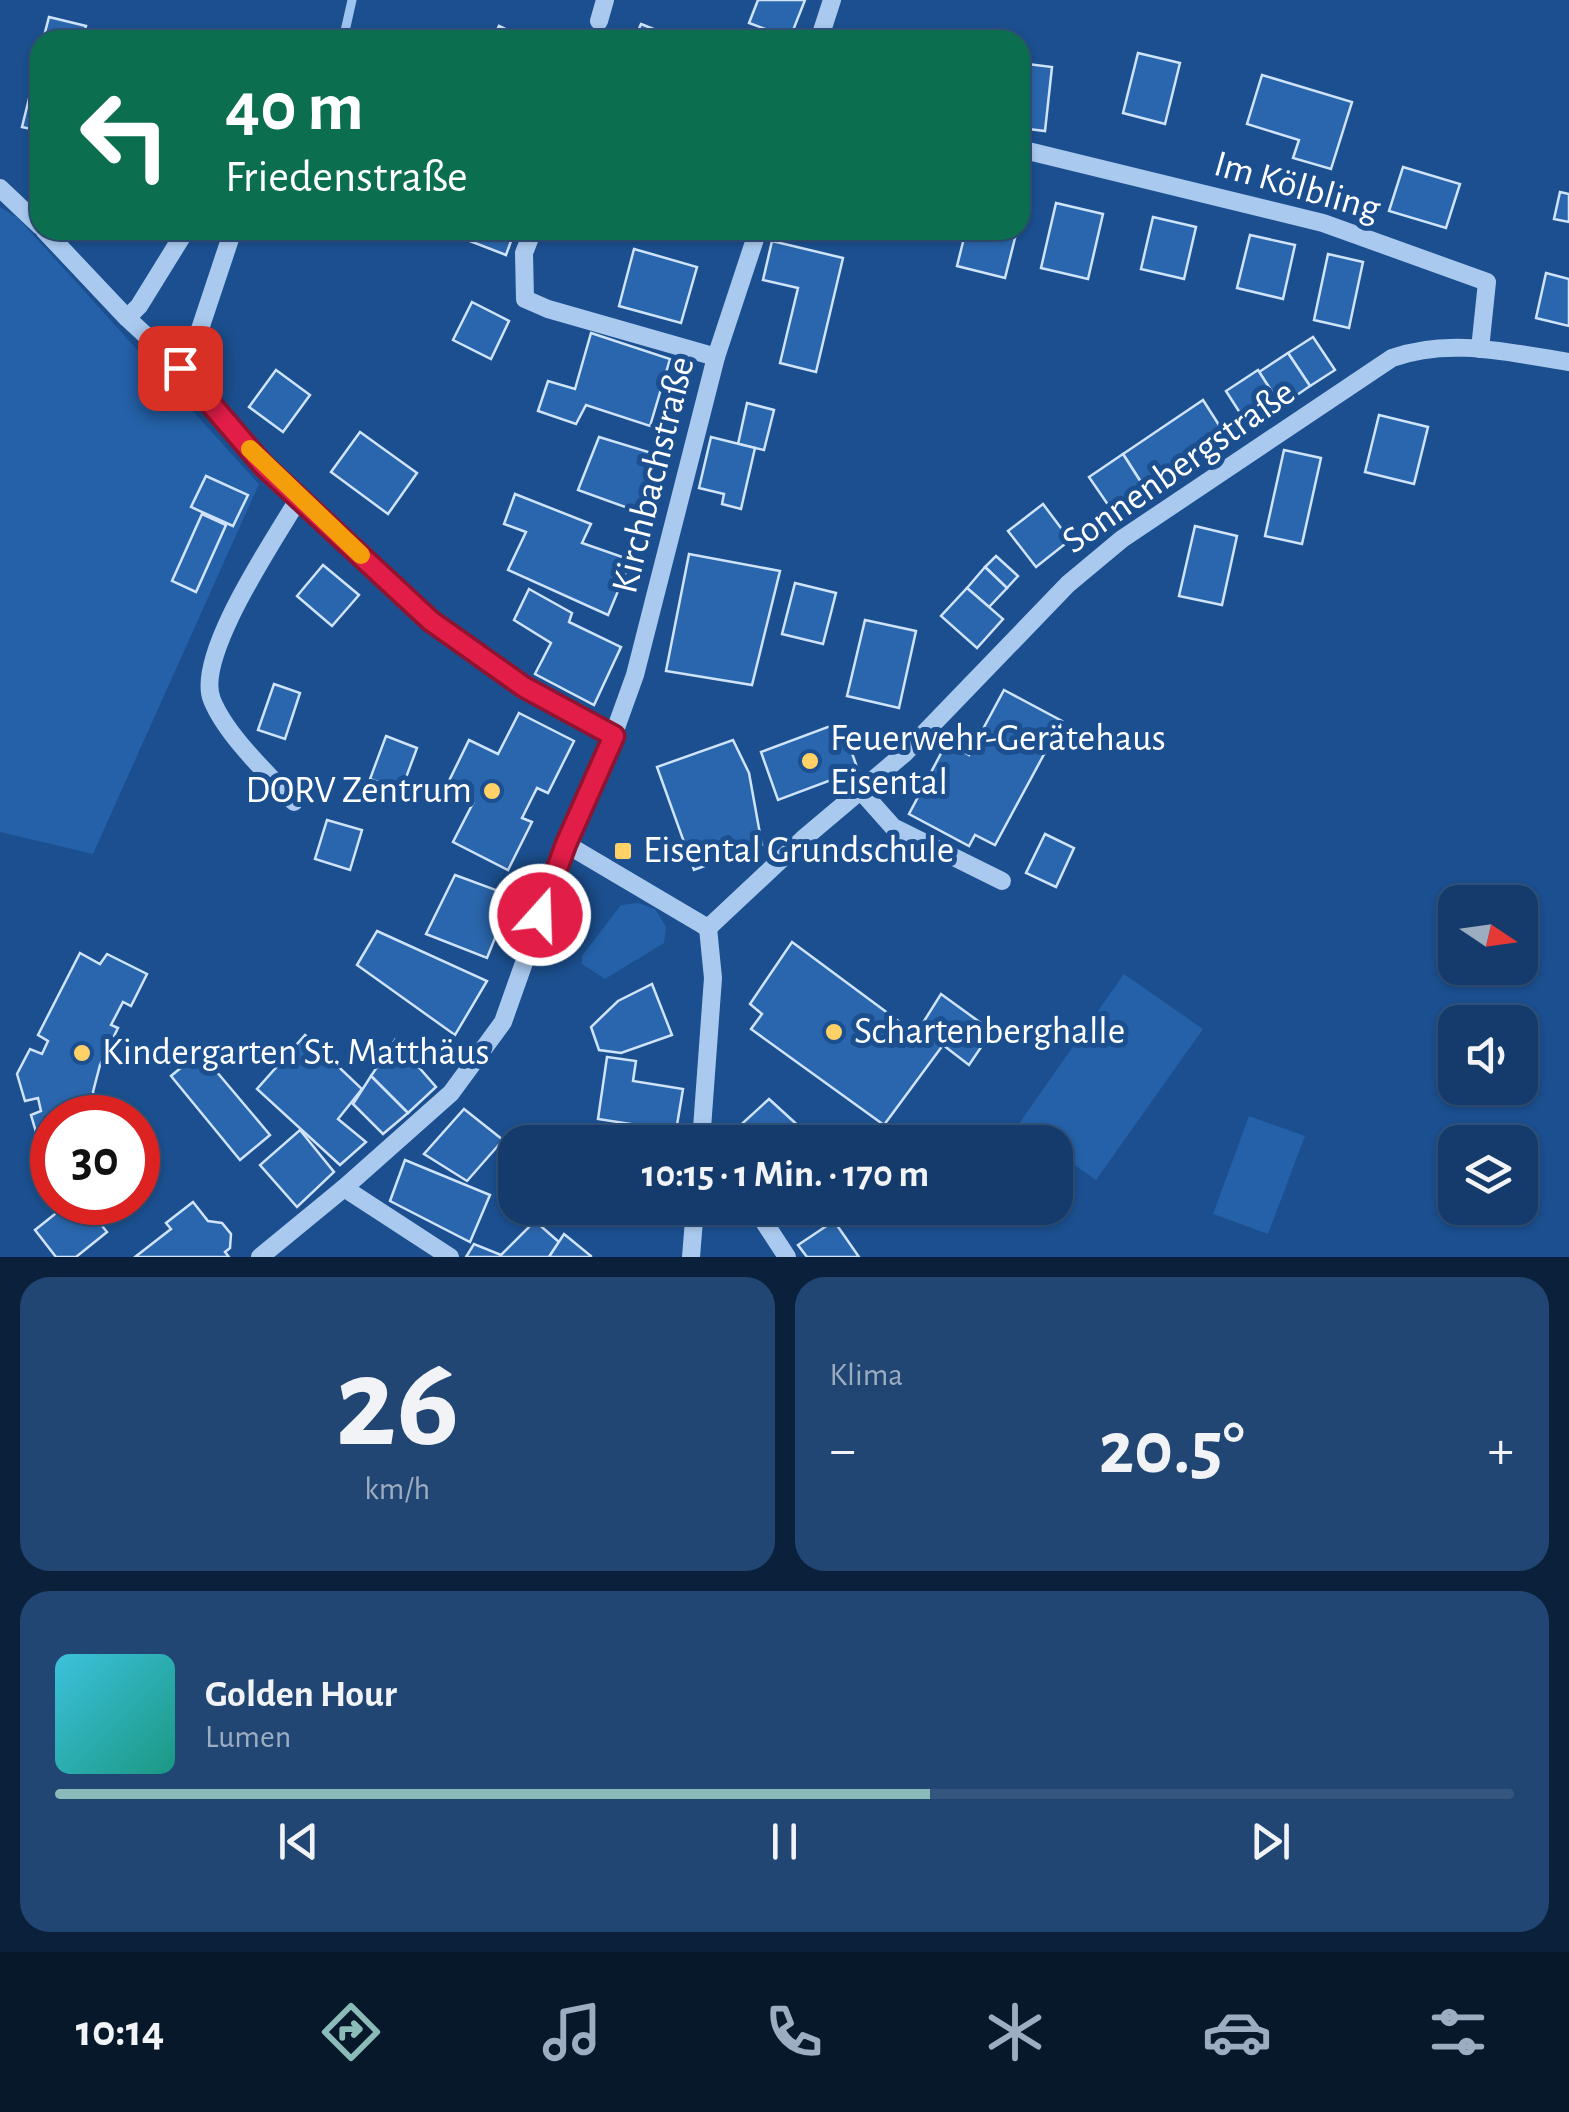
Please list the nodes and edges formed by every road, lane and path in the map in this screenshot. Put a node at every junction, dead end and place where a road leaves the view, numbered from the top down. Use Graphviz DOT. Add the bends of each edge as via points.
graph roads {
  1 [pos="605,0"];
  2 [pos="832,0"];
  3 [pos="598,21"];
  4 [pos="822,30"];
  5 [pos="1030,151"];
  6 [pos="0,188"];
  7 [pos="30,217"];
  8 [pos="53,240"];
  9 [pos="180,240"];
  10 [pos="230,240"];
  11 [pos="529,240"];
  12 [pos="755,240"];
  13 [pos="127,318"];
  14 [pos="1480,349"];
  15 [pos="716,357"];
  16 [pos="1569,362"];
  17 [pos="180,368"];
  18 [pos="300,498"];
  19 [pos="614,736"];
  20 [pos="861,791"];
  21 [pos="294,802"];
  22 [pos="566,844"];
  23 [pos="1002,881"];
  24 [pos="708,928"];
  25 [pos="702,1125"];
  26 [pos="344,1188"];
  27 [pos="693,1225"];
  28 [pos="765,1225"];
  29 [pos="260,1257"];
  30 [pos="450,1257"];
  31 [pos="690,1257"];
  32 [pos="787,1257"];
  1 -- 3 [label="street"];
  2 -- 4 [label="street"];
  5 -- 14 [label="street, Im Kölbling" via="1323,224 1486,282"];
  6 -- 7 [label="street"];
  8 -- 13 [label="street"];
  9 -- 13 [label="street"];
  10 -- 17 [label="street" via="192,352"];
  11 -- 15 [label="street" via="525,299"];
  12 -- 15 [label="street, Kirchbachstraße"];
  13 -- 17 [label="street"];
  14 -- 16 [label="street, Sonnenbergstraße"];
  14 -- 20 [label="street, Sonnenbergstraße" via="1418,348 1392,358 1122,539 1068,584"];
  15 -- 19 [label="street, Kirchbachstraße" via="648,632"];
  17 -- 18 [label="street"];
  18 -- 19 [label="street" via="431,621 524,687"];
  18 -- 21 [label="street" via="239,598 210,670 210,698 246,752"];
  19 -- 22 [label="street, Kirchbachstraße"];
  20 -- 23 [label="street" via="893,827"];
  20 -- 24 [label="street, Sonnenbergstraße"];
  22 -- 24 [label="street"];
  22 -- 26 [label="street, Kirchbachstraße" via="502,1022 451,1093"];
  24 -- 25 [label="street" via="713,978"];
  26 -- 29 [label="street, Kirchbachstraße"];
  26 -- 30 [label="street"];
  27 -- 31 [label="street"];
  28 -- 32 [label="street"];
}
